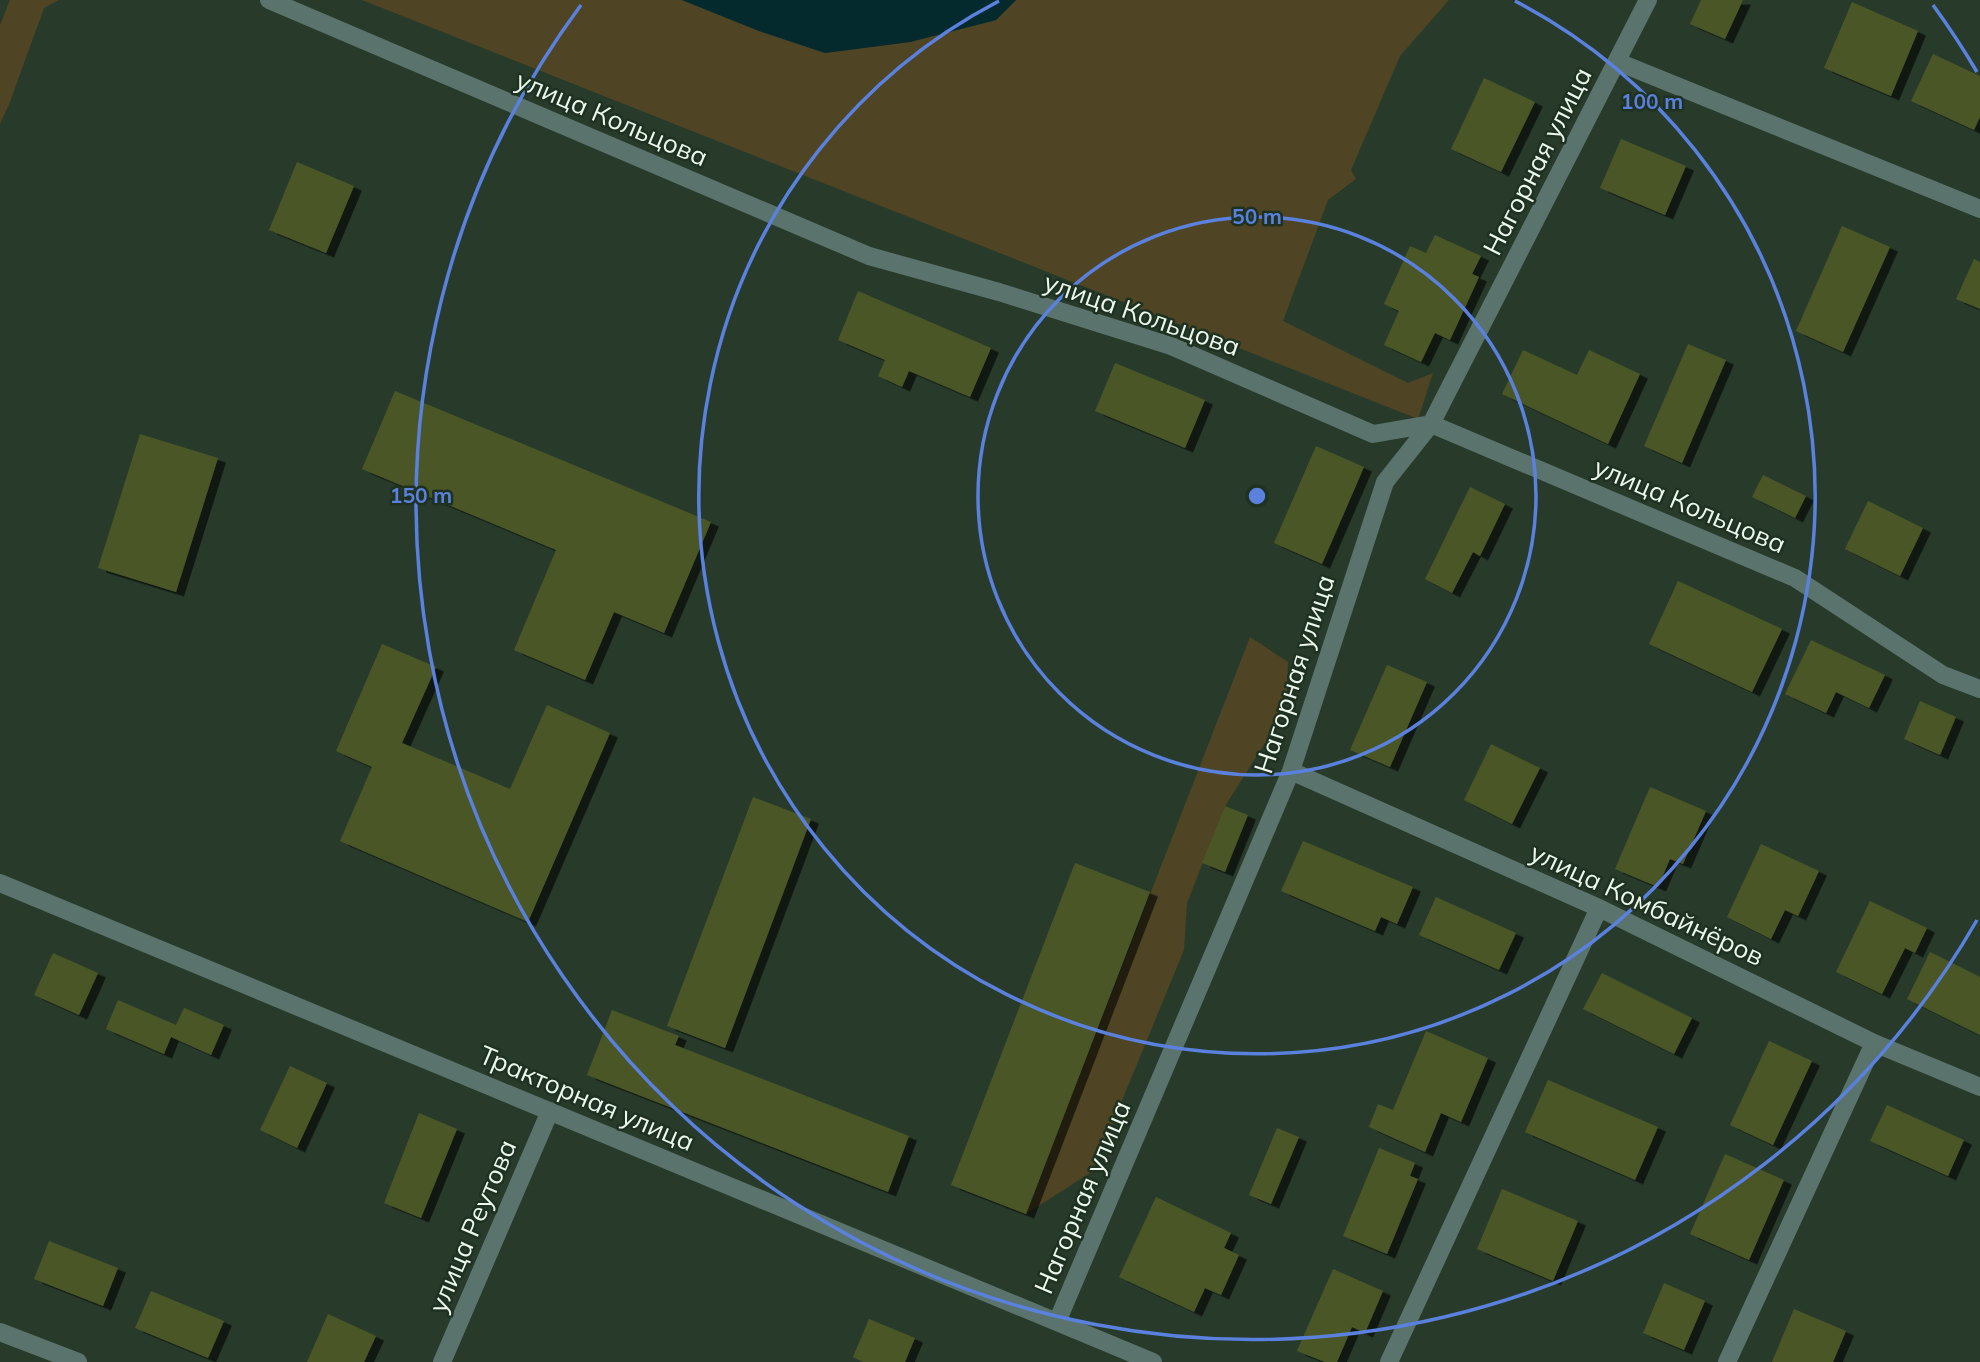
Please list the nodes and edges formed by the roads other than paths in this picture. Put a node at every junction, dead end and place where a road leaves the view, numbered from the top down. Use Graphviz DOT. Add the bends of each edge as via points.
graph roads {
  1 [pos="269,0"];
  2 [pos="1648,0"];
  3 [pos="1618,62"];
  4 [pos="1980,209"];
  5 [pos="1430,424"];
  6 [pos="1980,689"];
  7 [pos="1291,771"];
  8 [pos="0,883"];
  9 [pos="1599,908"];
  10 [pos="1874,1043"];
  11 [pos="1980,1087"];
  12 [pos="550,1111"];
  13 [pos="1057,1322"];
  14 [pos="0,1332"];
  15 [pos="78,1362"];
  16 [pos="442,1362"];
  17 [pos="1153,1362"];
  18 [pos="1390,1362"];
  19 [pos="1727,1362"];
  1 -- 5 [label="street, улица Кольцова" via="869,256 1171,346 1373,434"];
  2 -- 3 [label="street, Нагорная улица"];
  3 -- 4 [label="street, Нагорная улица"];
  3 -- 5 [label="street, Нагорная улица"];
  5 -- 6 [label="street, улица Кольцова" via="1795,578 1943,674"];
  5 -- 7 [label="street, Нагорная улица" via="1385,482"];
  7 -- 9 [label="street, улица Комбайнёров"];
  7 -- 13 [label="street, Нагорная улица"];
  8 -- 12 [label="street, Тракторная улица"];
  9 -- 10 [label="street, улица Комбайнёров"];
  9 -- 18 [label="street"];
  10 -- 11 [label="street, улица Комбайнёров"];
  10 -- 19 [label="street"];
  12 -- 13 [label="street, Тракторная улица"];
  12 -- 16 [label="street, улица Реутова"];
  13 -- 17 [label="street, Тракторная улица"];
  14 -- 15 [label="street"];
}
